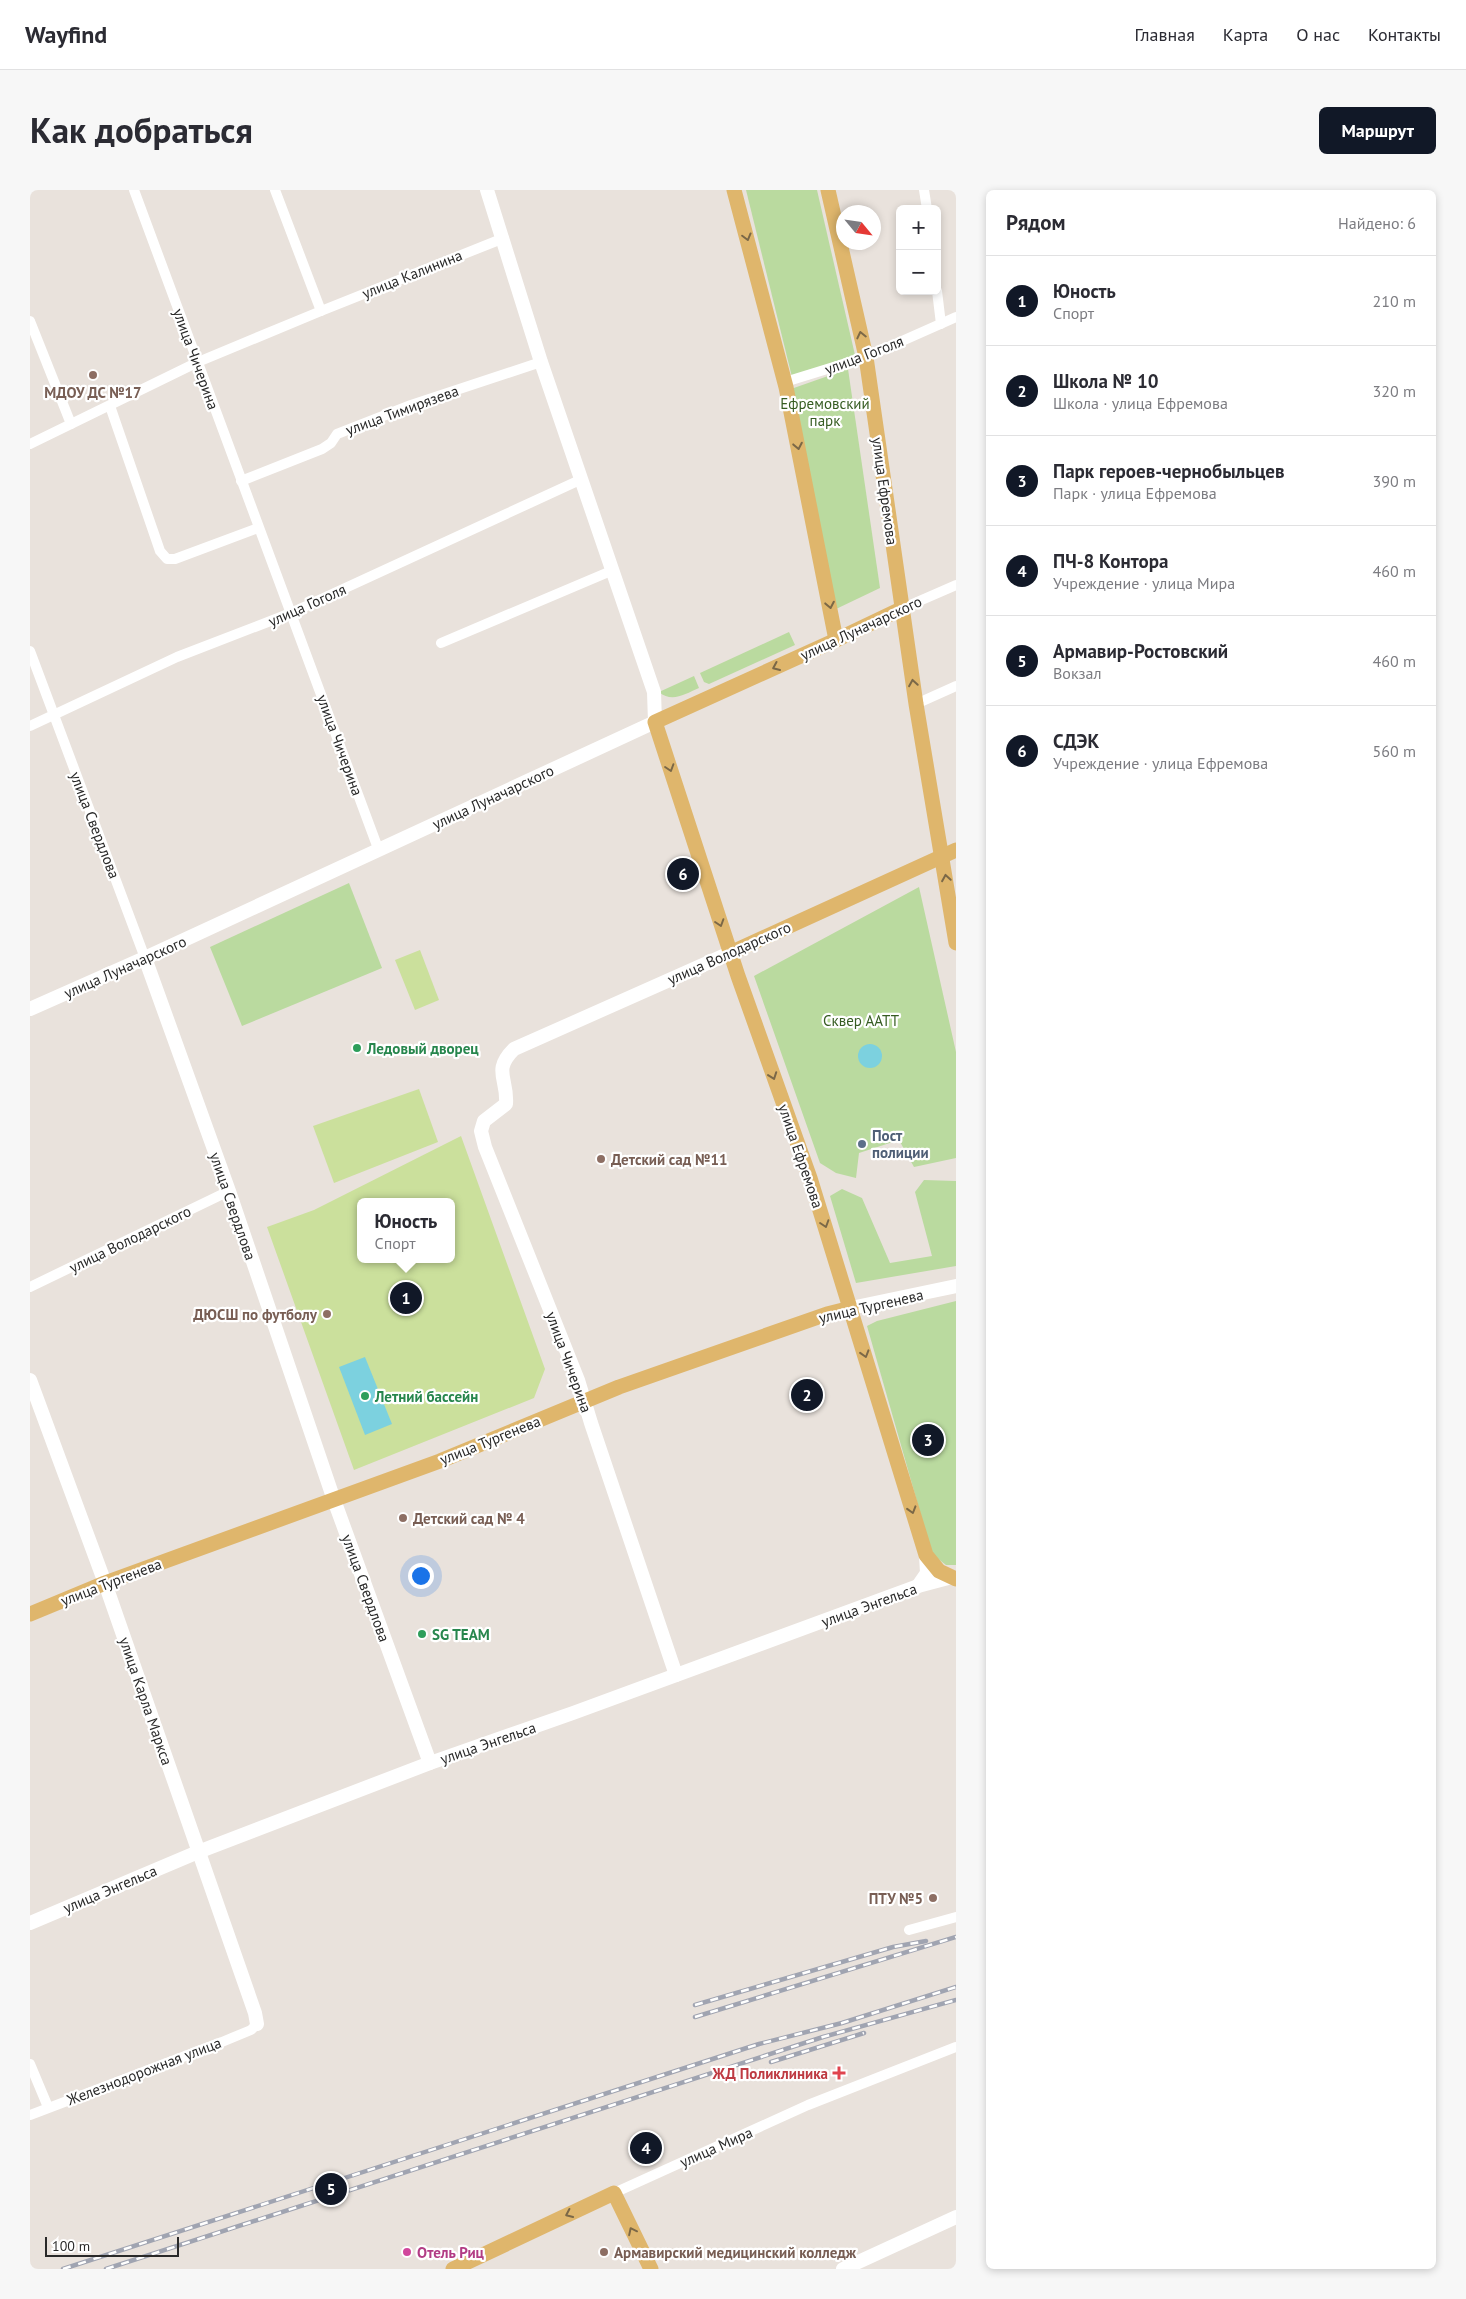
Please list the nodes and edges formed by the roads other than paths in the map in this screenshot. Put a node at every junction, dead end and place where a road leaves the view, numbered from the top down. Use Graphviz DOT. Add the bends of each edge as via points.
graph roads {
  1 [pos="134,190"];
  2 [pos="275,190"];
  3 [pos="487,190"];
  4 [pos="734,190"];
  5 [pos="828,190"];
  6 [pos="924,190"];
  7 [pos="926,205"];
  8 [pos="504,238"];
  9 [pos="937,295"];
  10 [pos="321,310"];
  11 [pos="956,317"];
  12 [pos="30,321"];
  13 [pos="941,324"];
  14 [pos="866,358"];
  15 [pos="198,362"];
  16 [pos="541,362"];
  17 [pos="785,382"];
  18 [pos="110,406"];
  19 [pos="71,424"];
  20 [pos="30,444"];
  21 [pos="582,479"];
  22 [pos="241,481"];
  23 [pos="258,528"];
  24 [pos="611,571"];
  25 [pos="956,585"];
  26 [pos="902,609"];
  27 [pos="291,613"];
  28 [pos="836,640"];
  29 [pos="441,643"];
  30 [pos="30,650"];
  31 [pos="956,686"];
  32 [pos="916,704"];
  33 [pos="54,716"];
  34 [pos="655,722"];
  35 [pos="30,726"];
  36 [pos="379,851"];
  37 [pos="949,854"];
  38 [pos="956,943"];
  39 [pos="730,953"];
  40 [pos="145,958"];
  41 [pos="30,1009"];
  42 [pos="504,1058"];
  43 [pos="229,1192"];
  44 [pos="956,1286"];
  45 [pos="30,1287"];
  46 [pos="851,1308"];
  47 [pos="30,1380"];
  48 [pos="584,1402"];
  49 [pos="334,1500"];
  50 [pos="929,1560"];
  51 [pos="955,1578"];
  52 [pos="105,1583"];
  53 [pos="918,1586"];
  54 [pos="30,1614"];
  55 [pos="676,1675"];
  56 [pos="430,1763"];
  57 [pos="198,1852"];
  58 [pos="956,1917"];
  59 [pos="30,1923"];
  60 [pos="909,1930"];
  61 [pos="257,2024"];
  62 [pos="956,2047"];
  63 [pos="30,2064"];
  64 [pos="48,2107"];
  65 [pos="30,2115"];
  66 [pos="614,2193"];
  67 [pos="956,2217"];
  68 [pos="453,2269"];
  69 [pos="651,2269"];
  70 [pos="843,2269"];
  1 -- 15 [label="street, улица Чичерина"];
  2 -- 10 [label="street"];
  3 -- 8 [label="street"];
  4 -- 17 [label="main road, one-way"];
  14 -- 5 [label="main road, улица Ефремова, one-way"];
  6 -- 7 [label="street"];
  8 -- 10 [label="street, улица Калинина"];
  8 -- 16 [label="street"];
  9 -- 13 [label="street"];
  10 -- 15 [label="street, улица Калинина"];
  11 -- 13 [label="street, улица Гоголя"];
  12 -- 19 [label="street"];
  13 -- 14 [label="street, улица Гоголя"];
  14 -- 17 [label="street, улица Гоголя"];
  14 -- 26 [label="main road, улица Ефремова"];
  15 -- 18 [label="street, улица Калинина"];
  15 -- 22 [label="street, улица Чичерина"];
  16 -- 21 [label="street"];
  16 -- 22 [label="street, улица Тимирязева" via="411,405 337,434 322,449"];
  17 -- 28 [label="main road, one-way"];
  18 -- 19 [label="street, улица Калинина"];
  18 -- 23 [label="street" via="160,551 167,559 175,559"];
  19 -- 20 [label="street, улица Калинина"];
  21 -- 24 [label="street"];
  21 -- 27 [label="street, улица Гоголя"];
  22 -- 23 [label="street, улица Чичерина"];
  23 -- 27 [label="street, улица Чичерина"];
  24 -- 29 [label="street"];
  24 -- 34 [label="street" via="654,692"];
  25 -- 26 [label="street, улица Луначарского"];
  26 -- 28 [label="main road, улица Луначарского"];
  32 -- 26 [label="main road, улица Ефремова, one-way"];
  27 -- 33 [label="street, улица Гоголя" via="177,657"];
  27 -- 36 [label="street, улица Чичерина"];
  28 -- 34 [label="main road, улица Луначарского, one-way"];
  30 -- 33 [label="street, улица Свердлова"];
  31 -- 32 [label="street"];
  32 -- 37 [label="main road, улица Ефремова"];
  33 -- 35 [label="street, улица Гоголя"];
  33 -- 40 [label="street, улица Свердлова"];
  34 -- 36 [label="street, улица Луначарского"];
  34 -- 39 [label="main road, улица Ефремова, one-way"];
  36 -- 40 [label="street, улица Луначарского"];
  38 -- 37 [label="main road, улица Ефремова, one-way"];
  37 -- 39 [label="main road, улица Володарского"];
  39 -- 42 [label="street, улица Володарского" via="514,1049"];
  39 -- 46 [label="main road, улица Ефремова, one-way" via="810,1178"];
  40 -- 41 [label="street, улица Луначарского"];
  40 -- 43 [label="street, улица Свердлова"];
  42 -- 48 [label="street, улица Чичерина" via="501,1069 507,1093 506,1104 484,1122 481,1131"];
  43 -- 45 [label="street, улица Володарского"];
  43 -- 49 [label="street, улица Свердлова"];
  44 -- 46 [label="street, улица Тургенева"];
  46 -- 48 [label="main road, улица Тургенева" via="703,1357"];
  46 -- 50 [label="main road, улица Ефремова, one-way"];
  47 -- 52 [label="street, улица Карла Маркса"];
  48 -- 49 [label="main road, улица Тургенева"];
  48 -- 55 [label="street, улица Чичерина"];
  49 -- 52 [label="main road, улица Тургенева"];
  49 -- 56 [label="street, улица Свердлова"];
  50 -- 51 [label="main road"];
  50 -- 53 [label="street" via="926,1575"];
  51 -- 53 [label="street, улица Энгельса"];
  52 -- 54 [label="main road, улица Тургенева"];
  52 -- 57 [label="street, улица Карла Маркса"];
  53 -- 55 [label="street, улица Энгельса"];
  55 -- 56 [label="street, улица Энгельса"];
  56 -- 57 [label="street, улица Энгельса"];
  57 -- 59 [label="street, улица Энгельса"];
  57 -- 61 [label="street, улица Карла Маркса"];
  58 -- 60 [label="street"];
  61 -- 64 [label="street, Железнодорожная улица" via="251,2030 222,2042"];
  62 -- 66 [label="street, улица Мира" via="808,2105"];
  63 -- 64 [label="street"];
  64 -- 65 [label="street, Железнодорожная улица"];
  66 -- 68 [label="main road, улица Мира, one-way"];
  69 -- 66 [label="main road, one-way"];
  67 -- 70 [label="street"];
}
